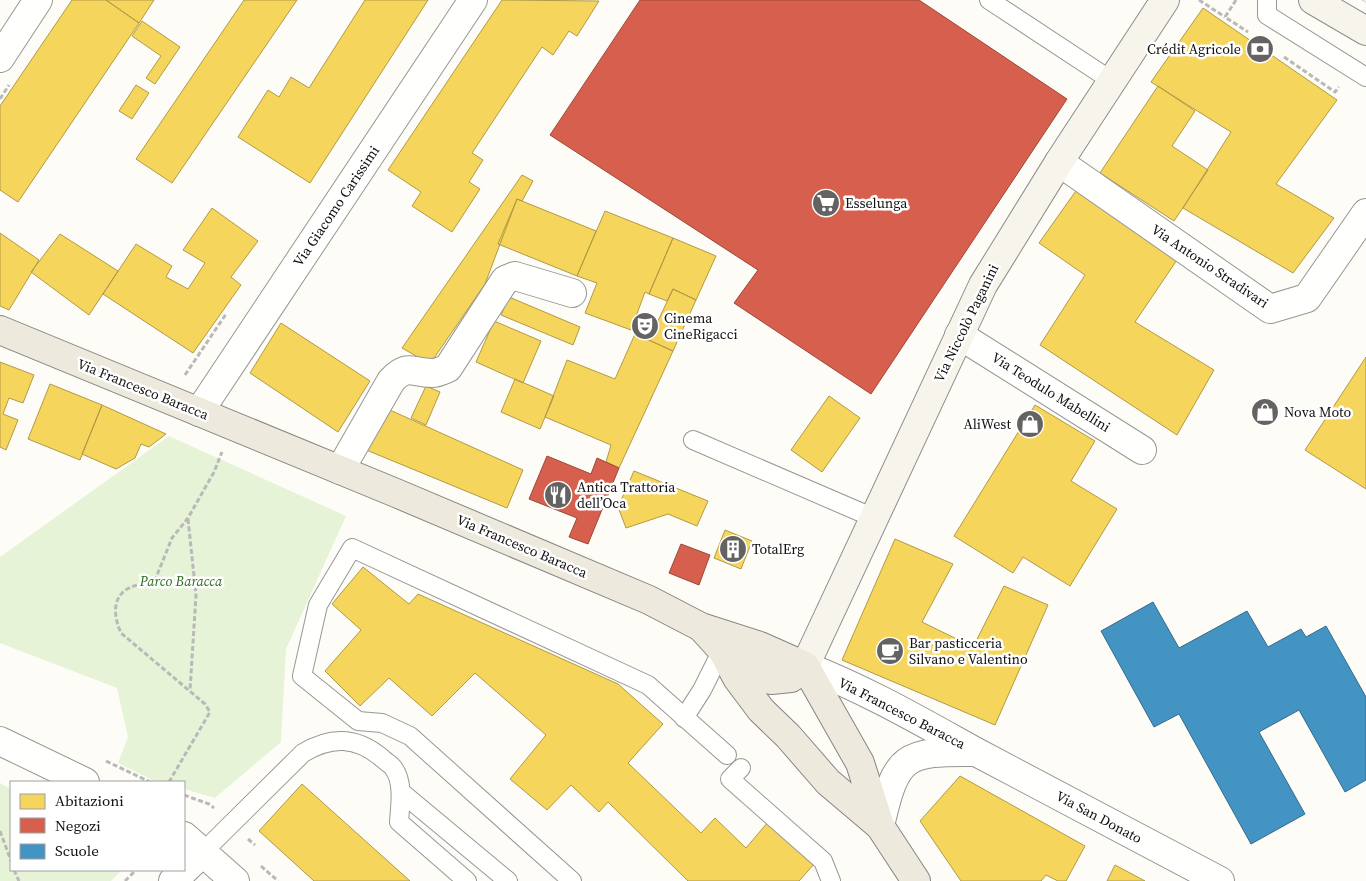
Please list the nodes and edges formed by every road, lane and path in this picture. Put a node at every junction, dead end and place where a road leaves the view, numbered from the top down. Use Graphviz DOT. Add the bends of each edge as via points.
graph roads {
  1 [pos="38,0"];
  2 [pos="473,0"];
  3 [pos="989,0"];
  4 [pos="1165,0"];
  5 [pos="1199,0"];
  6 [pos="1267,0"];
  7 [pos="1313,0"];
  8 [pos="1225,17"];
  9 [pos="1366,31"];
  10 [pos="5,41"];
  11 [pos="1366,77"];
  12 [pos="1112,81"];
  13 [pos="1059,162"];
  14 [pos="1366,214"];
  15 [pos="572,293"];
  16 [pos="1,330"];
  17 [pos="959,335"];
  18 [pos="199,412"];
  19 [pos="693,440"];
  20 [pos="1142,450"];
  21 [pos="222,451"];
  22 [pos="340,470"];
  23 [pos="188,518"];
  24 [pos="874,518"];
  25 [pos="702,627"];
  26 [pos="722,650"];
  27 [pos="805,666"];
  28 [pos="190,690"];
  29 [pos="684,718"];
  30 [pos="370,722"];
  31 [pos="0,741"];
  32 [pos="364,745"];
  33 [pos="977,752"];
  34 [pos="727,755"];
  35 [pos="741,768"];
  36 [pos="83,781"];
  37 [pos="170,781"];
  38 [pos="401,792"];
  39 [pos="880,826"];
  40 [pos="0,831"];
  41 [pos="193,844"];
  42 [pos="10,858"];
  43 [pos="185,860"];
  44 [pos="135,871"];
  45 [pos="564,878"];
  46 [pos="125,881"];
  47 [pos="235,881"];
  48 [pos="467,881"];
  49 [pos="508,881"];
  50 [pos="831,881"];
  51 [pos="916,881"];
  52 [pos="1220,881"];
  1 -- 10 [label="street"];
  2 -- 18 [label="street, Via Giacomo Carissimi"];
  3 -- 12 [label="lane"];
  4 -- 12 [label="street, Via Niccolò Paganini"];
  5 -- 8 [label="path"];
  6 -- 11 [label="lane" via="1266,15"];
  7 -- 9 [label="street"];
  12 -- 13 [label="street, Via Niccolò Paganini"];
  13 -- 14 [label="street, Via Antonio Stradivari" via="1270,309 1308,298"];
  13 -- 17 [label="street, Via Niccolò Paganini" via="993,268"];
  15 -- 22 [label="street" via="515,276 505,280 448,368 434,374 407,369 390,382"];
  16 -- 18 [label="main road, Via Francesco Baracca"];
  17 -- 20 [label="street, Via Teodulo Mabellini"];
  17 -- 24 [label="street, Via Niccolò Paganini"];
  18 -- 22 [label="main road, Via Francesco Baracca"];
  19 -- 24 [label="lane"];
  21 -- 23 [label="path"];
  22 -- 25 [label="main road, Via Francesco Baracca" via="649,600"];
  23 -- 28 [label="path" via="196,595"];
  23 -- 28 [label="path" via="172,538 155,580 128,589 118,598 115,610 121,633"];
  24 -- 27 [label="street, Via Niccolò Paganini"];
  25 -- 26 [label="main road, Via Francesco Baracca"];
  25 -- 27 [label="main road, Via Francesco Baracca" via="760,646"];
  26 -- 27 [label="main road, Via Francesco Baracca" via="771,680 791,678"];
  26 -- 29 [label="lane"];
  26 -- 39 [label="main road, Via Francesco Baracca" via="737,678 761,710 828,782"];
  27 -- 33 [label="street, Via Francesco Baracca" via="908,712"];
  27 -- 39 [label="main road, Via Francesco Baracca" via="860,763"];
  28 -- 37 [label="path" via="210,712"];
  29 -- 30 [label="lane" via="648,685 352,548 318,606 302,676 358,721"];
  29 -- 34 [label="lane"];
  30 -- 32 [label="lane"];
  30 -- 45 [label="lane" via="382,723 410,736"];
  31 -- 36 [label="street"];
  32 -- 38 [label="lane" via="395,770"];
  32 -- 41 [label="lane" via="333,740 316,745"];
  33 -- 39 [label="street, Via Francesco Baracca" via="929,752 903,764 889,786"];
  33 -- 52 [label="street, Via San Donato"];
  35 -- 50 [label="lane" via="730,779 823,861"];
  38 -- 48 [label="lane" via="399,822"];
  38 -- 49 [label="lane"];
  39 -- 51 [label="main road, Via Francesco Baracca"];
  40 -- 42 [label="path"];
  41 -- 43 [label="street"];
  41 -- 47 [label="street"];
  44 -- 46 [label="path"];
}
